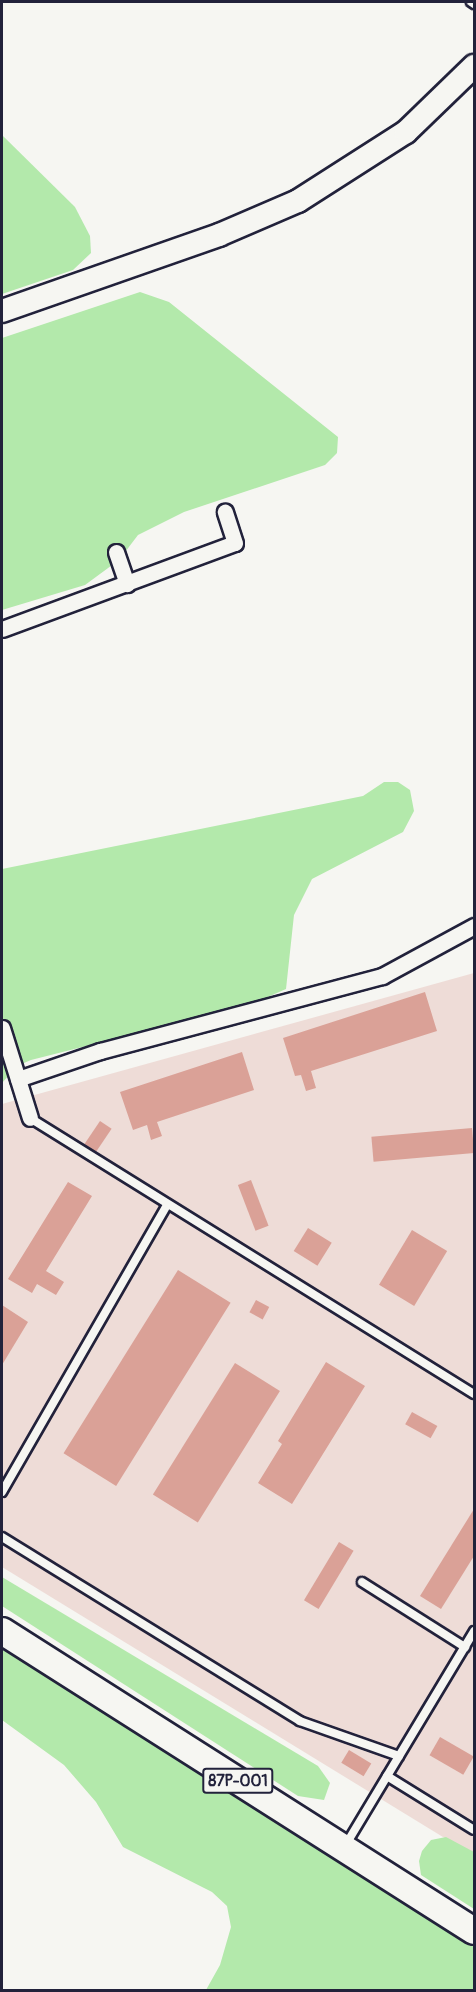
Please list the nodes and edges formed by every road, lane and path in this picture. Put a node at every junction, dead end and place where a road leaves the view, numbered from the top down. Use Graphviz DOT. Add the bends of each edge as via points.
graph roads {
  1 [pos="471,2"];
  2 [pos="474,4"];
  3 [pos="474,66"];
  4 [pos="2,311"];
  5 [pos="225,512"];
  6 [pos="116,552"];
  7 [pos="127,584"];
  8 [pos="2,629"];
  9 [pos="474,926"];
  10 [pos="2,1028"];
  11 [pos="18,1079"];
  12 [pos="30,1118"];
  13 [pos="167,1205"];
  14 [pos="474,1394"];
  15 [pos="2,1492"];
  16 [pos="2,1537"];
  17 [pos="362,1582"];
  18 [pos="2,1631"];
  19 [pos="474,1631"];
  20 [pos="465,1647"];
  21 [pos="399,1756"];
  22 [pos="387,1776"];
  23 [pos="474,1830"];
  24 [pos="344,1849"];
  25 [pos="474,1931"];
  1 -- 2 [label="lane"];
  3 -- 4 [label="main road" via="406,132 298,201 219,235"];
  5 -- 7 [label="street" via="235,543"];
  6 -- 7 [label="street"];
  7 -- 8 [label="street"];
  9 -- 11 [label="street" via="382,976 100,1051"];
  10 -- 11 [label="street"];
  11 -- 12 [label="street"];
  12 -- 13 [label="lane"];
  13 -- 14 [label="lane"];
  13 -- 15 [label="lane"];
  16 -- 21 [label="lane" via="300,1721"];
  17 -- 20 [label="lane"];
  18 -- 24 [label="main road, 87Р-001"];
  19 -- 20 [label="lane"];
  20 -- 21 [label="lane"];
  21 -- 22 [label="lane"];
  22 -- 23 [label="lane"];
  22 -- 24 [label="lane"];
  24 -- 25 [label="main road, 87Р-001"];
}
